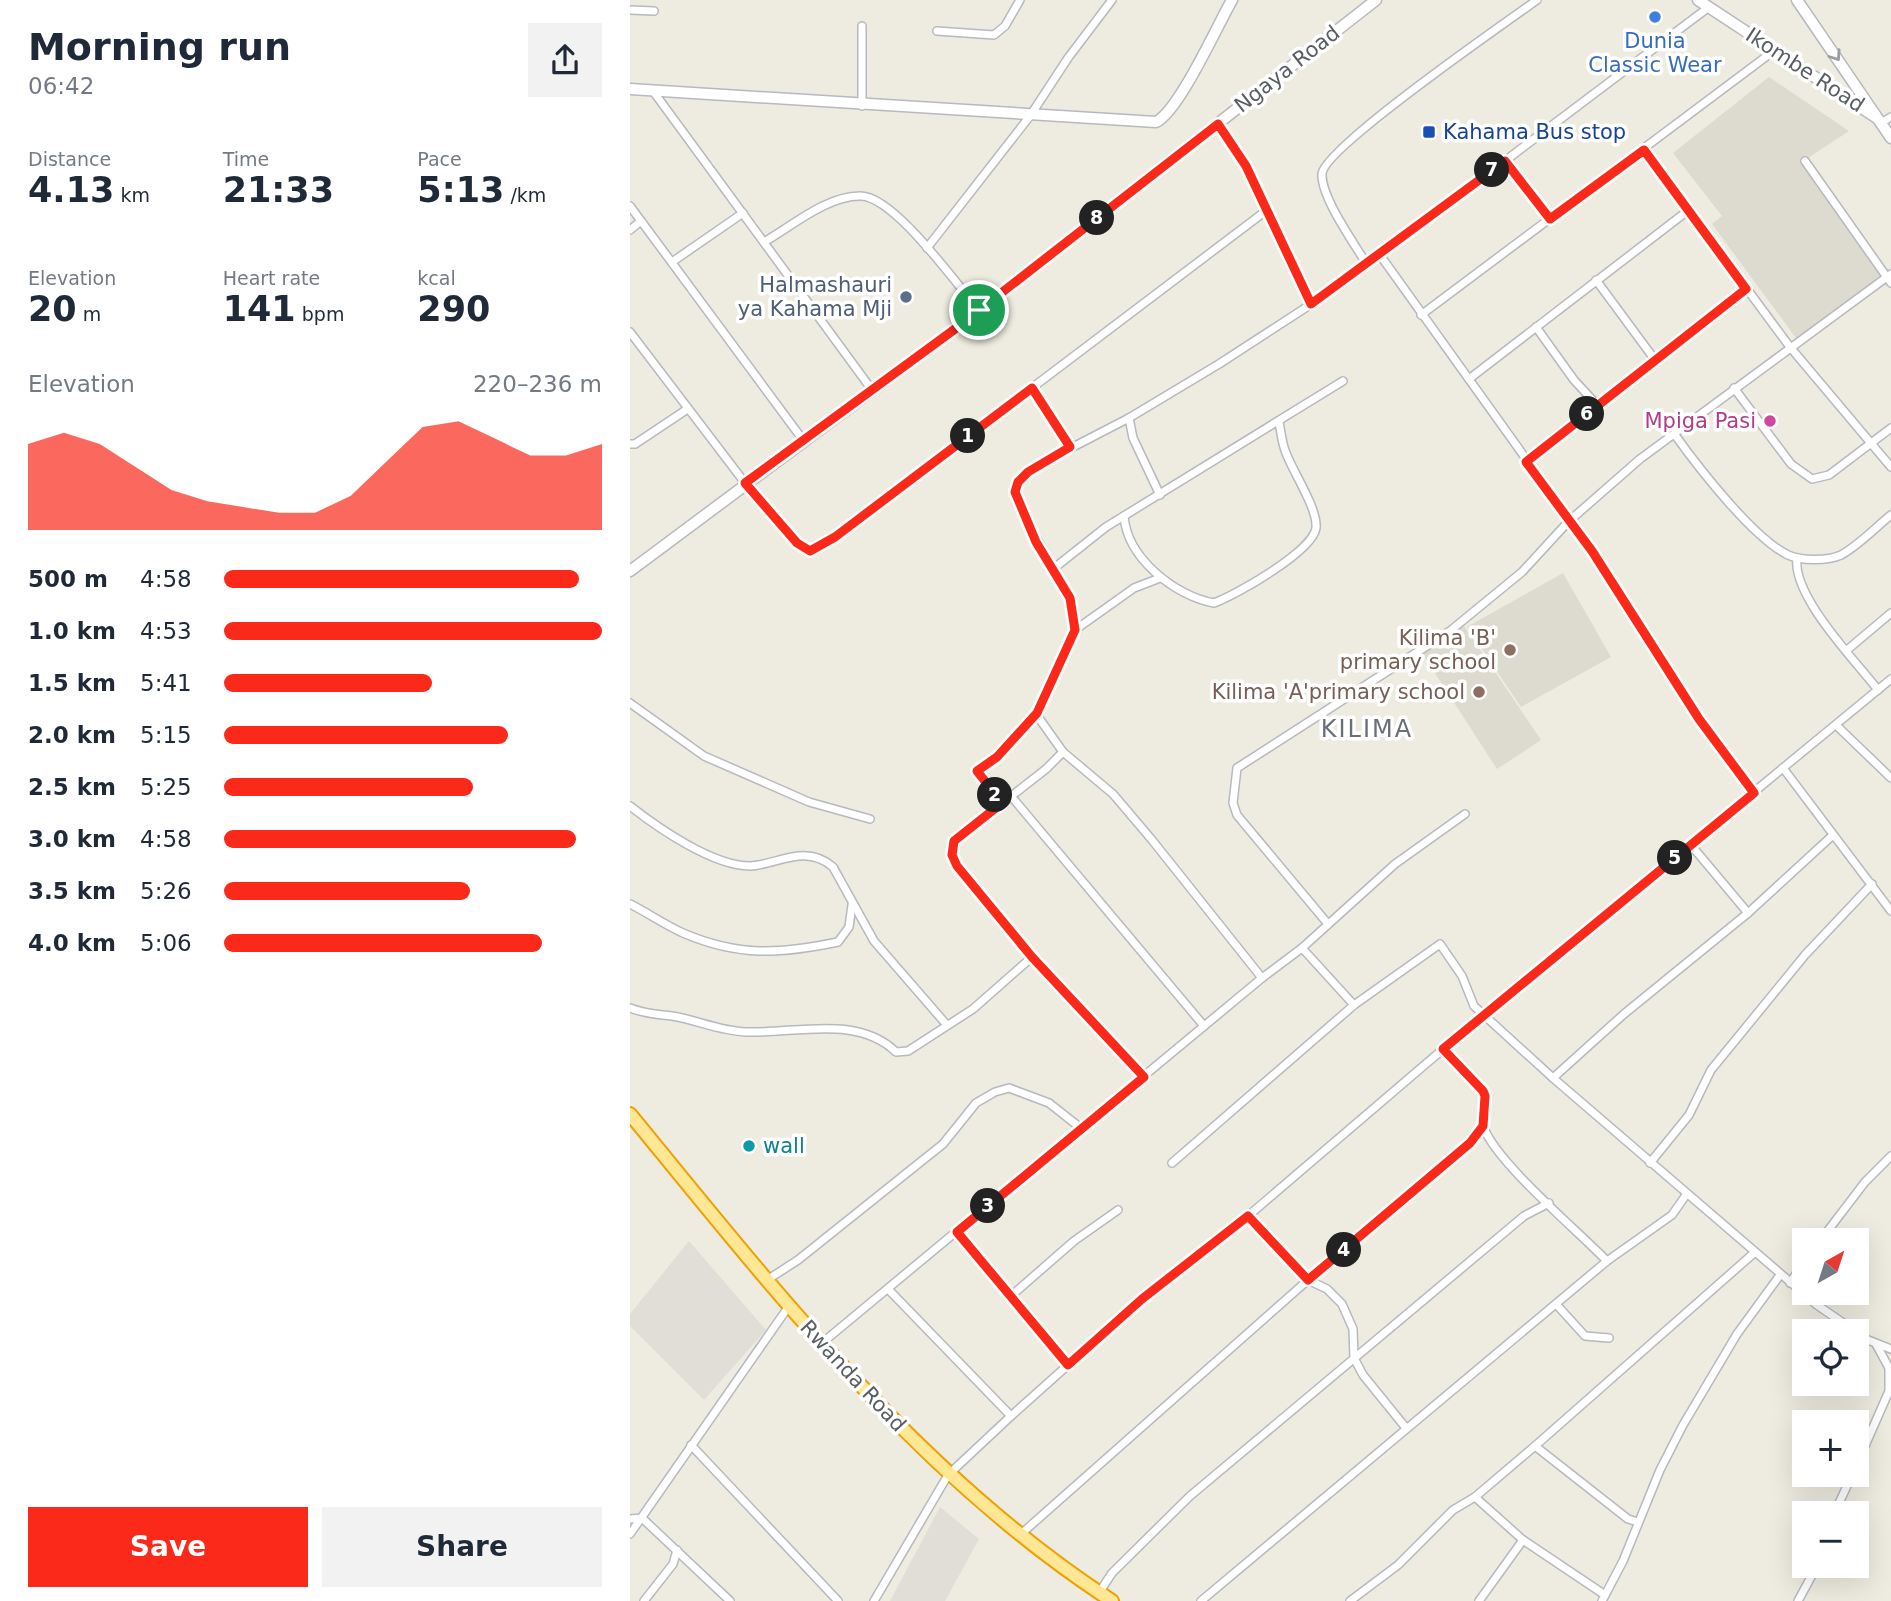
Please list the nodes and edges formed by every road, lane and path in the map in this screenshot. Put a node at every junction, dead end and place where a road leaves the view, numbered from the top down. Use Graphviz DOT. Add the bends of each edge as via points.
graph roads {
  1 [pos="1020,0"];
  2 [pos="1112,0"];
  3 [pos="1232,0"];
  4 [pos="1376,0"];
  5 [pos="1536,0"];
  6 [pos="1698,0"];
  7 [pos="1797,0"];
  8 [pos="1709,7"];
  9 [pos="630,10"];
  10 [pos="654,11"];
  11 [pos="862,26"];
  12 [pos="936,31"];
  13 [pos="1775,50"];
  14 [pos="630,89"];
  15 [pos="653,91"];
  16 [pos="862,106"];
  17 [pos="1030,116"];
  18 [pos="1891,117"];
  19 [pos="1879,120"];
  20 [pos="1218,124"];
  21 [pos="1891,138"];
  22 [pos="1644,150"];
  23 [pos="1505,161"];
  24 [pos="1805,161"];
  25 [pos="630,206"];
  26 [pos="1690,209"];
  27 [pos="1266,210"];
  28 [pos="743,212"];
  29 [pos="1550,219"];
  30 [pos="641,221"];
  31 [pos="630,230"];
  32 [pos="764,242"];
  33 [pos="928,248"];
  34 [pos="1380,255"];
  35 [pos="671,262"];
  36 [pos="1367,265"];
  37 [pos="1890,278"];
  38 [pos="1596,280"];
  39 [pos="1746,289"];
  40 [pos="1311,304"];
  41 [pos="979,310"];
  42 [pos="1421,314"];
  43 [pos="1536,327"];
  44 [pos="630,332"];
  45 [pos="1790,347"];
  46 [pos="1655,360"];
  47 [pos="1469,379"];
  48 [pos="1343,382"];
  49 [pos="1032,388"];
  50 [pos="1734,388"];
  51 [pos="872,390"];
  52 [pos="1598,406"];
  53 [pos="686,410"];
  54 [pos="1129,418"];
  55 [pos="1279,422"];
  56 [pos="1891,428"];
  57 [pos="1675,435"];
  58 [pos="803,440"];
  59 [pos="630,444"];
  60 [pos="1871,444"];
  61 [pos="1070,447"];
  62 [pos="1526,462"];
  63 [pos="1891,467"];
  64 [pos="745,483"];
  65 [pos="1160,495"];
  66 [pos="1891,515"];
  67 [pos="1124,516"];
  68 [pos="1569,522"];
  69 [pos="1797,558"];
  70 [pos="1053,569"];
  71 [pos="630,570"];
  72 [pos="1160,579"];
  73 [pos="1891,613"];
  74 [pos="1075,630"];
  75 [pos="1847,650"];
  76 [pos="1891,679"];
  77 [pos="1878,690"];
  78 [pos="630,703"];
  79 [pos="1037,713"];
  80 [pos="1837,726"];
  81 [pos="1063,752"];
  82 [pos="1783,768"];
  83 [pos="1891,778"];
  84 [pos="1754,793"];
  85 [pos="1011,796"];
  86 [pos="1002,803"];
  87 [pos="630,806"];
  88 [pos="1465,814"];
  89 [pos="870,819"];
  90 [pos="1833,835"];
  91 [pos="1691,845"];
  92 [pos="1871,884"];
  93 [pos="630,904"];
  94 [pos="852,905"];
  95 [pos="1891,911"];
  96 [pos="1748,912"];
  97 [pos="1328,924"];
  98 [pos="1302,948"];
  99 [pos="1032,957"];
  100 [pos="1262,978"];
  101 [pos="1354,1005"];
  102 [pos="630,1008"];
  103 [pos="1483,1015"];
  104 [pos="946,1024"];
  105 [pos="1204,1026"];
  106 [pos="1443,1049"];
  107 [pos="1144,1077"];
  108 [pos="1553,1078"];
  109 [pos="630,1114"];
  110 [pos="1483,1126"];
  111 [pos="1082,1129"];
  112 [pos="1891,1156"];
  113 [pos="1172,1163"];
  114 [pos="1650,1163"];
  115 [pos="1686,1195"];
  116 [pos="1549,1203"];
  117 [pos="1118,1210"];
  118 [pos="1248,1216"];
  119 [pos="1830,1228"];
  120 [pos="957,1232"];
  121 [pos="1754,1254"];
  122 [pos="1608,1261"];
  123 [pos="1780,1275"];
  124 [pos="767,1280"];
  125 [pos="1308,1280"];
  126 [pos="1792,1280"];
  127 [pos="1790,1283"];
  128 [pos="888,1289"];
  129 [pos="1011,1296"];
  130 [pos="1556,1304"];
  131 [pos="789,1306"];
  132 [pos="1609,1338"];
  133 [pos="822,1343"];
  134 [pos="1876,1344"];
  135 [pos="1891,1349"];
  136 [pos="1354,1358"];
  137 [pos="1068,1365"];
  138 [pos="1890,1390"];
  139 [pos="1011,1416"];
  140 [pos="1406,1428"];
  141 [pos="1869,1437"];
  142 [pos="691,1445"];
  143 [pos="1535,1446"];
  144 [pos="948,1475"];
  145 [pos="1475,1497"];
  146 [pos="642,1518"];
  147 [pos="630,1519"];
  148 [pos="1638,1521"];
  149 [pos="630,1534"];
  150 [pos="1021,1534"];
  151 [pos="1523,1540"];
  152 [pos="677,1550"];
  153 [pos="1810,1578"];
  154 [pos="1099,1593"];
  155 [pos="1603,1598"];
  156 [pos="644,1601"];
  157 [pos="730,1601"];
  158 [pos="838,1601"];
  159 [pos="874,1601"];
  160 [pos="1112,1601"];
  161 [pos="1201,1601"];
  162 [pos="1350,1601"];
  163 [pos="1479,1601"];
  164 [pos="1798,1601"];
  1 -- 12 [label="street" via="994,35"];
  2 -- 17 [label="street"];
  3 -- 17 [label="street" via="1178,97 1160,120 1143,124"];
  4 -- 20 [label="street, Ngaya Road"];
  5 -- 36 [label="street" via="1379,117 1323,168 1329,198"];
  6 -- 8 [label="street, Ikombe Road"];
  7 -- 19 [label="street, one-way"];
  8 -- 13 [label="street, Ikombe Road"];
  8 -- 23 [label="street"];
  9 -- 10 [label="street"];
  11 -- 16 [label="street"];
  13 -- 19 [label="street, Ikombe Road"];
  13 -- 22 [label="street"];
  14 -- 15 [label="street"];
  15 -- 16 [label="street"];
  15 -- 28 [label="street"];
  16 -- 17 [label="street"];
  17 -- 33 [label="street"];
  18 -- 19 [label="street"];
  19 -- 21 [label="street"];
  20 -- 27 [label="street" via="1246,166"];
  20 -- 41 [label="street, Ngaya Road"];
  22 -- 26 [label="street"];
  22 -- 29 [label="street"];
  23 -- 29 [label="street"];
  23 -- 34 [label="street"];
  24 -- 37 [label="street"];
  25 -- 30 [label="street"];
  26 -- 38 [label="street"];
  26 -- 39 [label="street"];
  27 -- 40 [label="street"];
  27 -- 49 [label="street"];
  28 -- 32 [label="street"];
  28 -- 35 [label="street"];
  29 -- 42 [label="street"];
  30 -- 31 [label="street"];
  30 -- 35 [label="street"];
  32 -- 33 [label="street" via="832,203 862,196 876,200"];
  32 -- 51 [label="street"];
  33 -- 41 [label="street"];
  34 -- 36 [label="street"];
  34 -- 42 [label="street"];
  35 -- 58 [label="street"];
  36 -- 40 [label="street"];
  37 -- 45 [label="street"];
  38 -- 43 [label="street"];
  38 -- 46 [label="street"];
  39 -- 45 [label="street"];
  39 -- 46 [label="street"];
  40 -- 54 [label="street"];
  41 -- 51 [label="street, Ngaya Road"];
  42 -- 47 [label="street"];
  43 -- 47 [label="street"];
  43 -- 52 [label="street"];
  44 -- 53 [label="street"];
  45 -- 50 [label="street"];
  45 -- 60 [label="street"];
  46 -- 52 [label="street"];
  47 -- 62 [label="street"];
  48 -- 55 [label="street"];
  49 -- 61 [label="street"];
  49 -- 64 [label="street" via="835,537 810,551 797,543"];
  50 -- 57 [label="street"];
  50 -- 60 [label="street" via="1791,464 1812,479 1829,475"];
  51 -- 58 [label="street, Ngaya Road"];
  52 -- 62 [label="street"];
  53 -- 59 [label="street"];
  53 -- 64 [label="street"];
  54 -- 61 [label="street"];
  54 -- 65 [label="street" via="1133,438"];
  55 -- 65 [label="street"];
  55 -- 72 [label="street" via="1285,452 1314,515 1313,537 1272,573 1214,603 1181,593"];
  56 -- 60 [label="street"];
  57 -- 68 [label="street"];
  57 -- 69 [label="street" via="1750,523 1782,552"];
  58 -- 64 [label="street, Ngaya Road"];
  60 -- 63 [label="street"];
  61 -- 70 [label="street" via="1028,472 1015,492"];
  62 -- 68 [label="street"];
  64 -- 71 [label="street, Ngaya Road"];
  65 -- 67 [label="street"];
  66 -- 69 [label="street" via="1840,555"];
  67 -- 70 [label="street"];
  67 -- 72 [label="street" via="1125,527"];
  68 -- 84 [label="street" via="1699,719"];
  68 -- 97 [label="street" via="1522,572 1450,631 1237,768 1233,803 1237,815"];
  69 -- 75 [label="street" via="1795,570 1806,598"];
  70 -- 74 [label="street" via="1070,598"];
  72 -- 74 [label="street" via="1134,588"];
  73 -- 75 [label="street"];
  74 -- 79 [label="street"];
  75 -- 77 [label="street"];
  76 -- 77 [label="street"];
  77 -- 80 [label="street"];
  78 -- 89 [label="street" via="704,756 809,802"];
  79 -- 81 [label="street"];
  79 -- 86 [label="street" via="997,757 977,771"];
  80 -- 82 [label="street"];
  80 -- 83 [label="street"];
  81 -- 85 [label="street"];
  81 -- 100 [label="street" via="1113,794"];
  82 -- 84 [label="street"];
  82 -- 90 [label="street"];
  84 -- 91 [label="street"];
  85 -- 86 [label="street"];
  85 -- 105 [label="street"];
  86 -- 99 [label="street" via="954,841 952,855"];
  87 -- 94 [label="street" via="679,841 727,860 750,866 803,856 826,861"];
  88 -- 97 [label="street" via="1395,864"];
  90 -- 92 [label="street"];
  90 -- 96 [label="street"];
  91 -- 96 [label="street"];
  91 -- 103 [label="street"];
  92 -- 95 [label="street"];
  92 -- 114 [label="street" via="1805,955 1711,1070 1689,1115"];
  93 -- 94 [label="street" via="682,932 754,953 791,952 838,942 849,927"];
  94 -- 104 [label="street" via="874,941"];
  96 -- 108 [label="street"];
  97 -- 98 [label="street"];
  98 -- 100 [label="street"];
  98 -- 101 [label="street"];
  99 -- 104 [label="street" via="973,1009"];
  99 -- 107 [label="street"];
  100 -- 105 [label="street"];
  101 -- 103 [label="street" via="1440,944"];
  101 -- 113 [label="street"];
  102 -- 104 [label="street" via="738,1032 870,1033 896,1052 908,1051"];
  103 -- 106 [label="street"];
  103 -- 108 [label="street"];
  105 -- 107 [label="street"];
  106 -- 110 [label="street" via="1483,1091"];
  106 -- 118 [label="street"];
  107 -- 111 [label="street"];
  108 -- 114 [label="street"];
  109 -- 124 [label="highway, Rwanda Road"];
  110 -- 116 [label="street" via="1498,1151"];
  110 -- 125 [label="street" via="1460,1153"];
  111 -- 120 [label="street"];
  111 -- 124 [label="street" via="1049,1103 1009,1088 995,1091 976,1103 943,1144"];
  112 -- 119 [label="street"];
  114 -- 115 [label="street"];
  115 -- 121 [label="street"];
  115 -- 122 [label="street" via="1672,1215"];
  116 -- 122 [label="street"];
  116 -- 136 [label="street" via="1524,1216"];
  117 -- 129 [label="street"];
  118 -- 125 [label="street"];
  118 -- 137 [label="street" via="1142,1299"];
  120 -- 128 [label="street"];
  120 -- 129 [label="street"];
  121 -- 123 [label="street"];
  121 -- 143 [label="street"];
  122 -- 130 [label="street"];
  123 -- 127 [label="street"];
  123 -- 148 [label="street" via="1737,1334 1683,1425"];
  124 -- 131 [label="highway, Rwanda Road"];
  125 -- 136 [label="street" via="1327,1289 1348,1315"];
  125 -- 150 [label="street"];
  126 -- 127 [label="street"];
  127 -- 134 [label="street"];
  128 -- 133 [label="street"];
  128 -- 139 [label="street"];
  129 -- 137 [label="street"];
  130 -- 132 [label="street" via="1585,1336"];
  130 -- 140 [label="street"];
  131 -- 133 [label="highway, Rwanda Road"];
  131 -- 142 [label="street"];
  133 -- 144 [label="highway, Rwanda Road"];
  134 -- 135 [label="street"];
  134 -- 138 [label="street" via="1889,1368"];
  136 -- 140 [label="street"];
  136 -- 154 [label="street" via="1190,1496 1112,1573"];
  137 -- 139 [label="street"];
  138 -- 141 [label="street"];
  139 -- 144 [label="street"];
  140 -- 161 [label="street"];
  142 -- 146 [label="street"];
  142 -- 158 [label="street"];
  143 -- 145 [label="street"];
  143 -- 148 [label="street" via="1621,1514"];
  144 -- 150 [label="highway, Rwanda Road"];
  144 -- 159 [label="street"];
  145 -- 151 [label="street"];
  145 -- 162 [label="street" via="1453,1510 1398,1565"];
  146 -- 147 [label="street"];
  146 -- 149 [label="street"];
  146 -- 152 [label="street"];
  148 -- 155 [label="street"];
  150 -- 154 [label="highway, Rwanda Road"];
  151 -- 155 [label="street"];
  151 -- 163 [label="street"];
  152 -- 156 [label="street" via="673,1564"];
  152 -- 157 [label="street"];
  153 -- 164 [label="street"];
  154 -- 160 [label="highway, Rwanda Road"];
}
